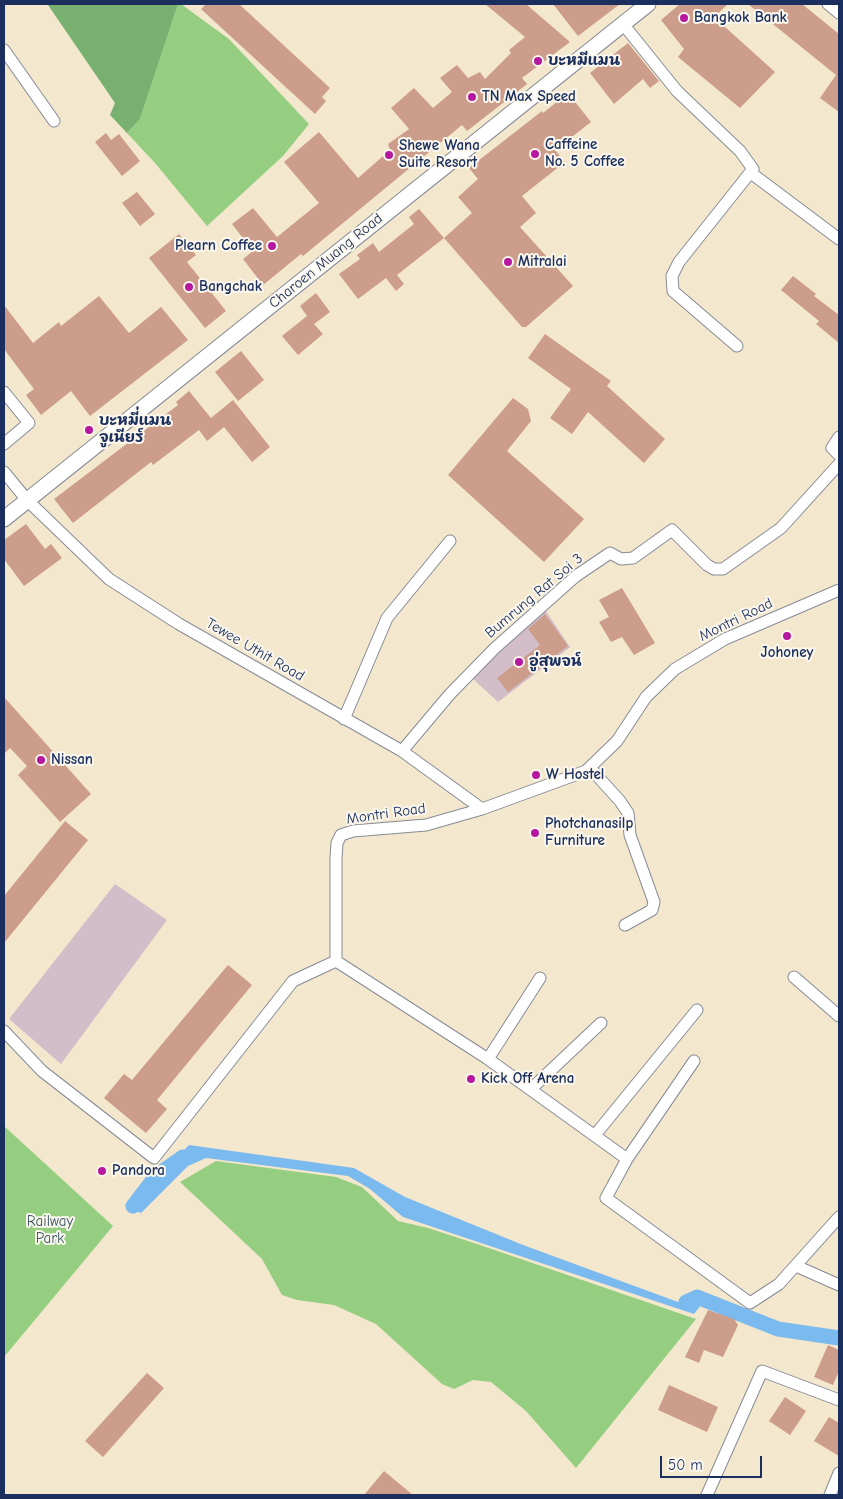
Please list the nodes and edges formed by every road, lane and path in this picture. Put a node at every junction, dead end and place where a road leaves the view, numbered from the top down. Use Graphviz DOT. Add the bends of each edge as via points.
graph roads {
  1 [pos="648,4"];
  2 [pos="828,4"];
  3 [pos="839,13"];
  4 [pos="623,24"];
  5 [pos="4,50"];
  6 [pos="54,121"];
  7 [pos="751,173"];
  8 [pos="839,238"];
  9 [pos="737,346"];
  10 [pos="4,392"];
  11 [pos="839,437"];
  12 [pos="4,444"];
  13 [pos="839,455"];
  14 [pos="839,464"];
  15 [pos="4,472"];
  16 [pos="27,500"];
  17 [pos="4,518"];
  18 [pos="450,541"];
  19 [pos="839,590"];
  20 [pos="344,719"];
  21 [pos="402,752"];
  22 [pos="590,768"];
  23 [pos="482,809"];
  24 [pos="625,925"];
  25 [pos="336,961"];
  26 [pos="540,978"];
  27 [pos="794,978"];
  28 [pos="697,1010"];
  29 [pos="837,1010"];
  30 [pos="601,1024"];
  31 [pos="4,1031"];
  32 [pos="488,1059"];
  33 [pos="694,1061"];
  34 [pos="531,1089"];
  35 [pos="595,1135"];
  36 [pos="627,1159"];
  37 [pos="839,1217"];
  38 [pos="796,1266"];
  39 [pos="839,1286"];
  40 [pos="839,1400"];
  41 [pos="839,1473"];
  42 [pos="707,1495"];
  43 [pos="830,1495"];
  1 -- 4 [label="main road, Charoen Muang Road"];
  2 -- 3 [label="street"];
  4 -- 7 [label="street" via="677,91 740,151 753,169"];
  4 -- 16 [label="main road, Charoen Muang Road"];
  5 -- 6 [label="street"];
  7 -- 8 [label="street"];
  7 -- 9 [label="street" via="679,262 672,276 673,291"];
  10 -- 12 [label="street" via="29,423"];
  11 -- 13 [label="street" via="832,448"];
  14 -- 21 [label="street, Bumrung Rat Soi 3" via="781,528 723,569 707,565 672,530 633,558 621,560 610,553 576,576 495,648 450,694"];
  15 -- 16 [label="street, Tewee Uthit Road"];
  16 -- 17 [label="main road, Charoen Muang Road"];
  16 -- 20 [label="street, Tewee Uthit Road" via="109,579 179,624"];
  18 -- 20 [label="street" via="387,618"];
  19 -- 22 [label="street, Montri Road" via="725,639 675,670 646,697 617,741"];
  20 -- 21 [label="street, Tewee Uthit Road"];
  21 -- 23 [label="street, Tewee Uthit Road"];
  22 -- 23 [label="street, Montri Road"];
  22 -- 24 [label="street" via="628,813 630,836 654,902 652,910"];
  23 -- 25 [label="street, Montri Road" via="426,825 354,830 341,835 336,858"];
  25 -- 31 [label="street" via="293,981 154,1158 42,1071"];
  25 -- 32 [label="street"];
  26 -- 32 [label="street"];
  27 -- 29 [label="street"];
  28 -- 35 [label="street"];
  30 -- 34 [label="street"];
  32 -- 34 [label="street"];
  33 -- 36 [label="street"];
  34 -- 35 [label="street"];
  35 -- 36 [label="street"];
  36 -- 38 [label="street" via="606,1198 750,1302 779,1284"];
  37 -- 38 [label="street"];
  38 -- 39 [label="street"];
  40 -- 42 [label="street" via="762,1370"];
  41 -- 43 [label="street"];
}
